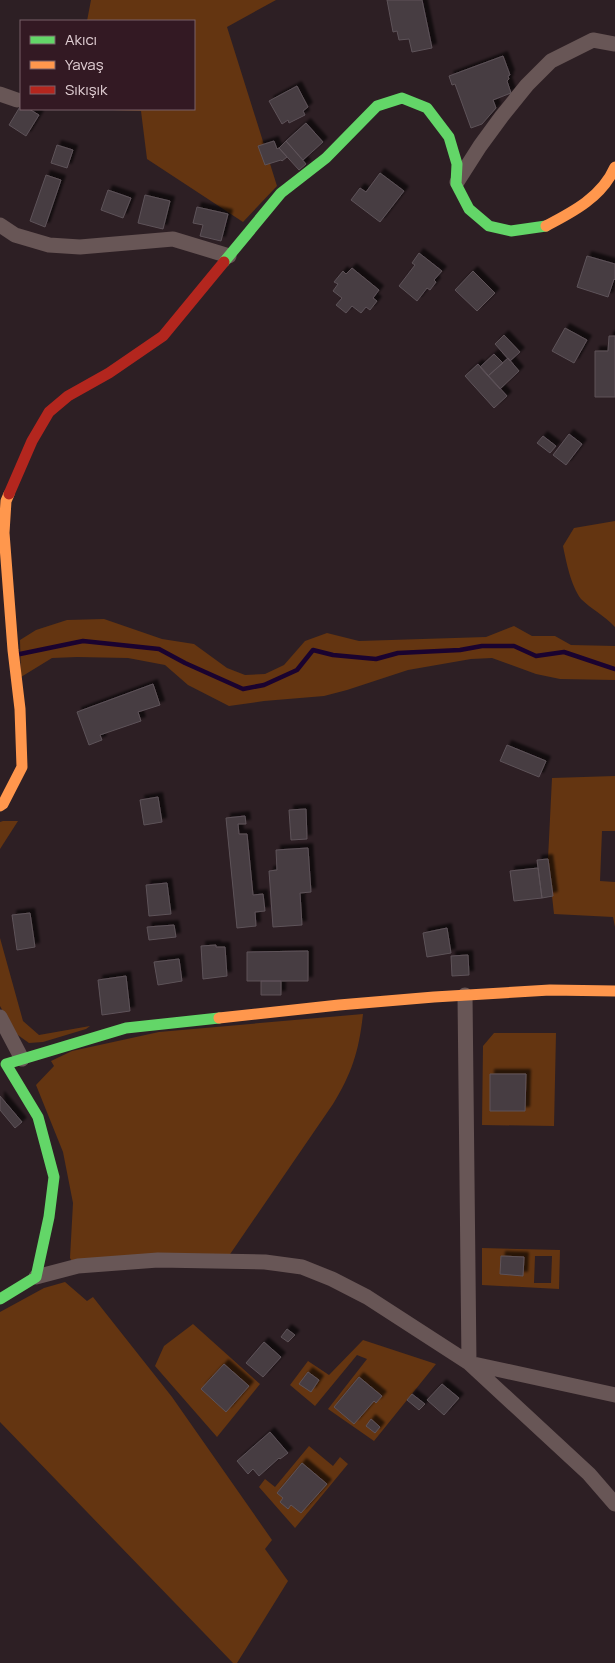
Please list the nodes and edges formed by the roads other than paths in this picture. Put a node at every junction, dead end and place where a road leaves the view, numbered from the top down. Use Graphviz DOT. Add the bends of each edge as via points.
graph roads {
  1 [pos="615,44"];
  2 [pos="0,94"];
  3 [pos="17,100"];
  4 [pos="615,167"];
  5 [pos="456,184"];
  6 [pos="0,225"];
  7 [pos="229,256"];
  8 [pos="0,806"];
  9 [pos="615,991"];
  10 [pos="465,995"];
  11 [pos="0,1017"];
  12 [pos="22,1059"];
  13 [pos="3,1062"];
  14 [pos="36,1277"];
  15 [pos="0,1298"];
  16 [pos="469,1363"];
  17 [pos="615,1395"];
  18 [pos="589,1474"];
  19 [pos="615,1497"];
  20 [pos="615,1504"];
  1 -- 5 [label="street" via="593,40 551,61 502,116"];
  2 -- 3 [label="street"];
  4 -- 5 [label="street" via="591,200 576,210 544,227 511,231 489,226 469,209"];
  5 -- 7 [label="street" via="457,164 449,137 427,108 402,98 377,106 326,158 281,193"];
  6 -- 7 [label="street" via="15,235 49,245 80,247 173,239"];
  7 -- 8 [label="street" via="163,336 110,373 68,396 49,412 17,472 6,501 4,533 20,709 22,768"];
  9 -- 10 [label="street" via="550,990"];
  10 -- 12 [label="street" via="126,1028"];
  10 -- 16 [label="street"];
  11 -- 12 [label="street"];
  12 -- 13 [label="street"];
  13 -- 14 [label="street" via="38,1117 54,1177"];
  14 -- 15 [label="street"];
  14 -- 16 [label="street" via="78,1266 158,1260 265,1262 302,1267 332,1278 367,1297"];
  16 -- 17 [label="street"];
  16 -- 18 [label="street"];
  18 -- 19 [label="street"];
  18 -- 20 [label="street"];
}
